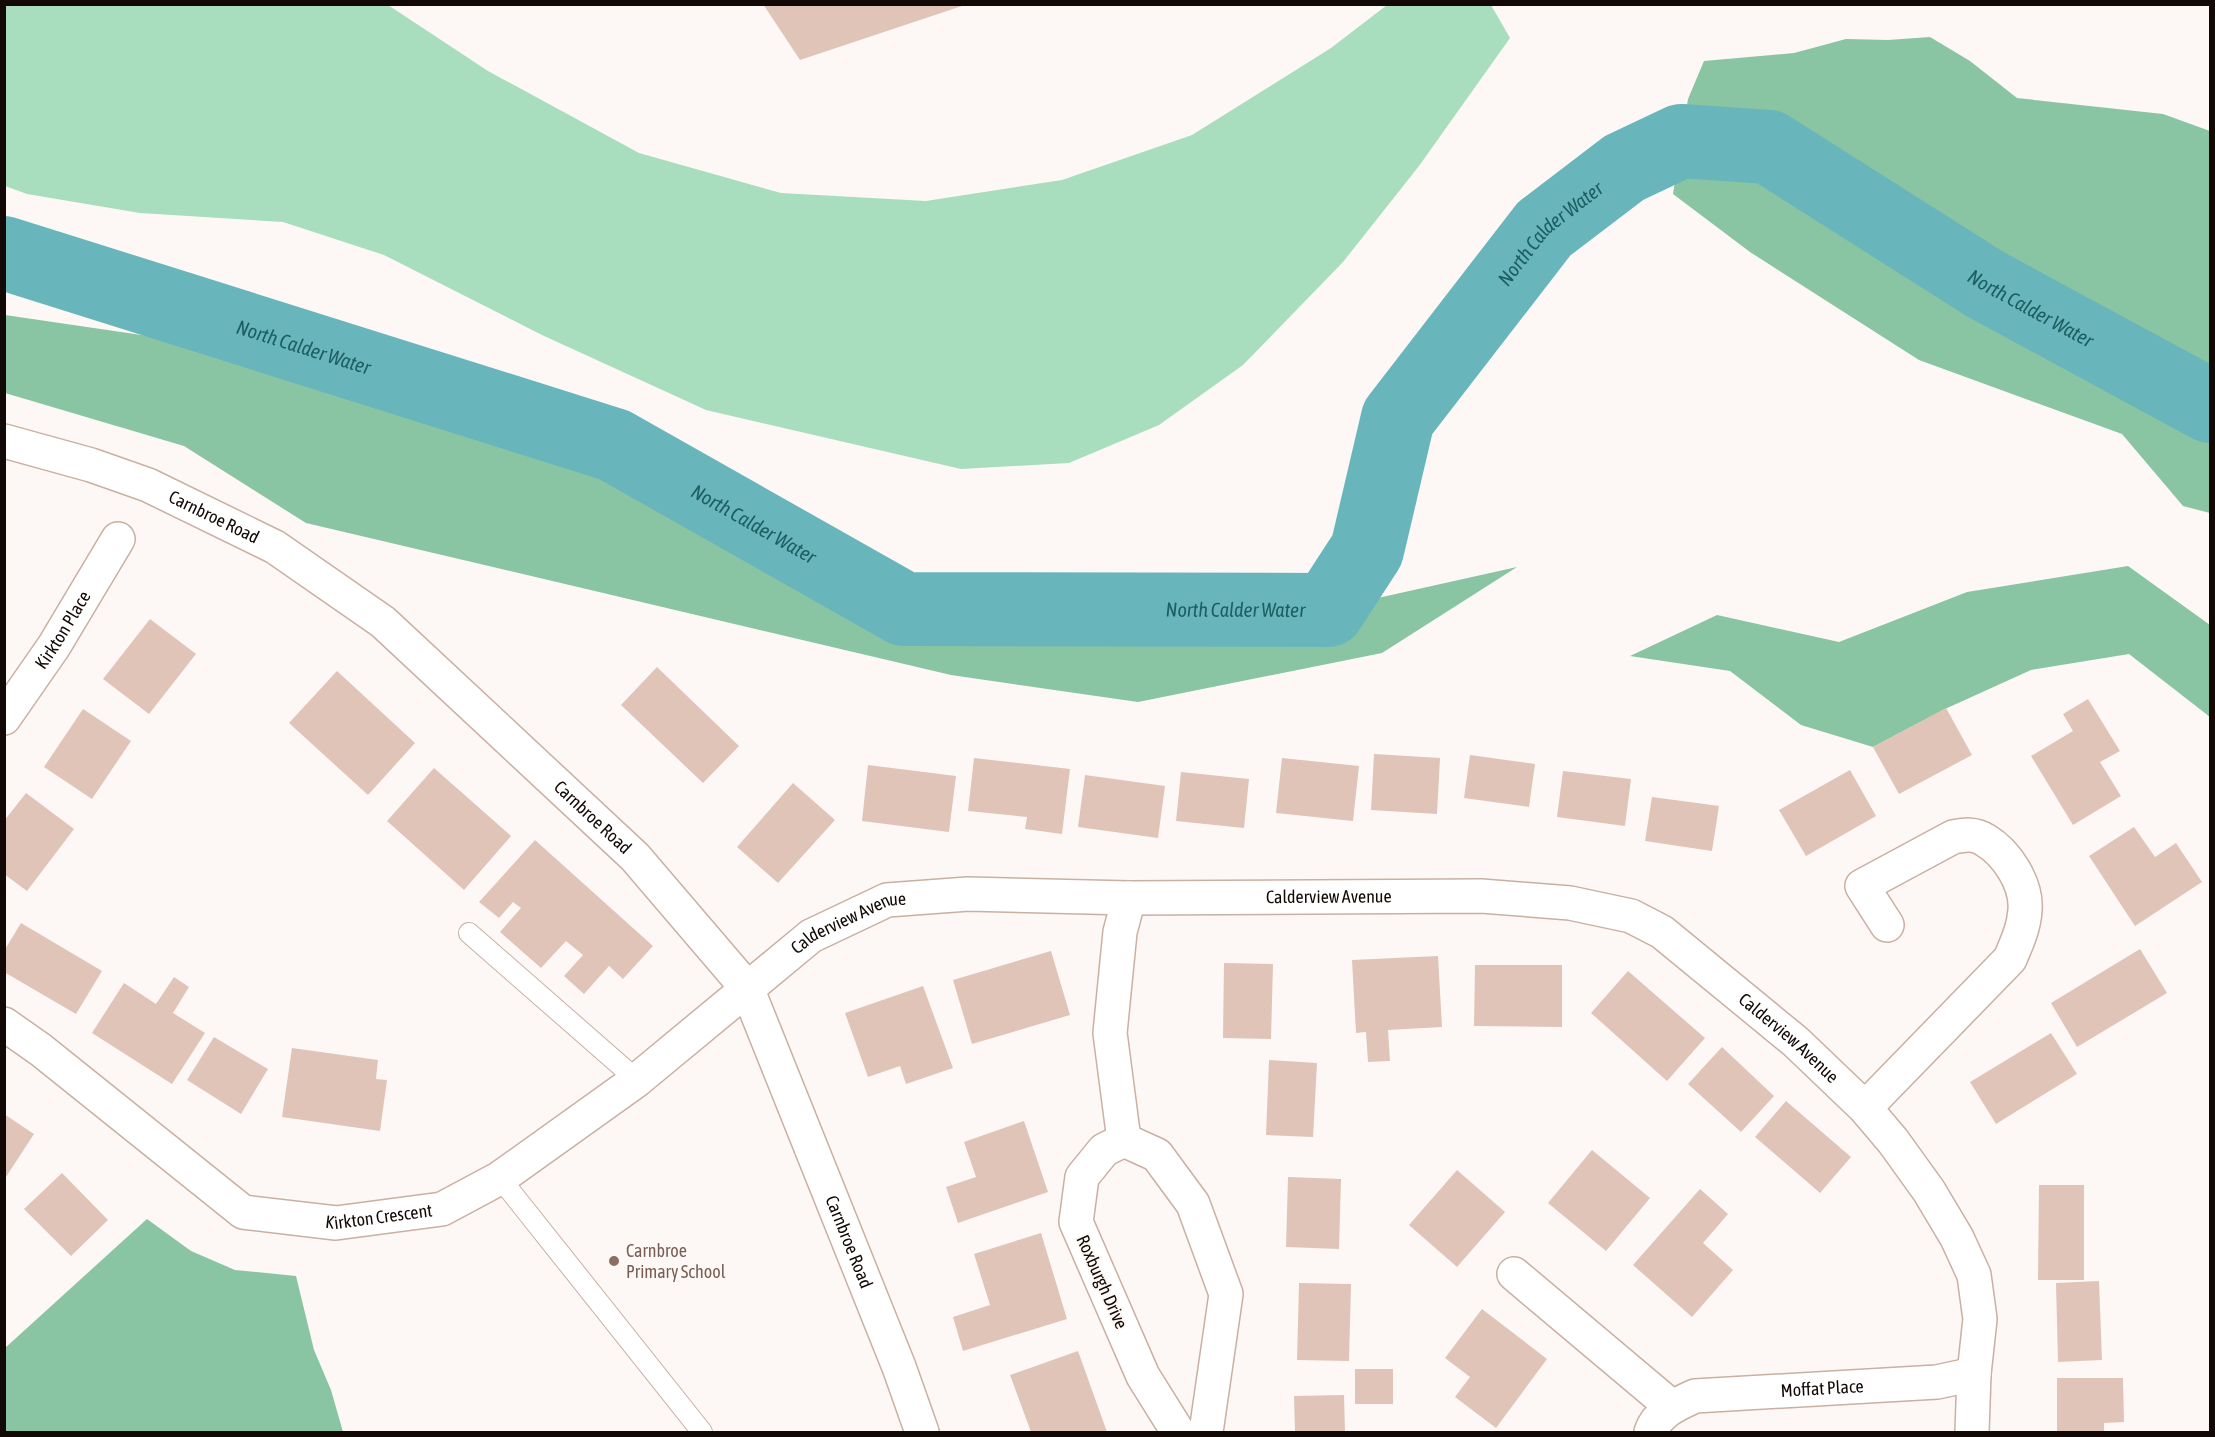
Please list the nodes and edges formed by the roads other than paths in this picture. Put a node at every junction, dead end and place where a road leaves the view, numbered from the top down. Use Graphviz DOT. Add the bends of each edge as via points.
graph roads {
  1 [pos="4,441"];
  2 [pos="118,539"];
  3 [pos="4,718"];
  4 [pos="1129,898"];
  5 [pos="1887,925"];
  6 [pos="469,933"];
  7 [pos="747,988"];
  8 [pos="4,1024"];
  9 [pos="637,1080"];
  10 [pos="1865,1108"];
  11 [pos="1124,1140"];
  12 [pos="500,1178"];
  13 [pos="1514,1274"];
  14 [pos="1974,1374"];
  15 [pos="1671,1407"];
  16 [pos="702,1432"];
  17 [pos="922,1432"];
  18 [pos="1178,1432"];
  19 [pos="1206,1432"];
  20 [pos="1651,1432"];
  21 [pos="1972,1432"];
  1 -- 7 [label="street, Carnbroe Road" via="148,485 275,547 383,622 635,857"];
  2 -- 3 [label="street, Kirkton Place" via="54,646"];
  4 -- 7 [label="street, Calderview Avenue" via="968,894 887,900 811,936"];
  4 -- 10 [label="street, Calderview Avenue" via="1481,896 1570,903 1631,916 1662,932 1787,1035"];
  4 -- 11 [label="street" via="1120,932 1110,1033"];
  5 -- 10 [label="street" via="1862,886 1953,837 1969,834 1984,839 2004,857 2020,881 2025,908 2021,934 2010,959"];
  6 -- 9 [label="lane"];
  7 -- 9 [label="street, Kirkton Crescent"];
  7 -- 17 [label="street, Carnbroe Road"];
  8 -- 12 [label="street, Kirkton Crescent" via="243,1212 336,1224 442,1209"];
  9 -- 12 [label="street, Kirkton Crescent"];
  10 -- 14 [label="street, Calderview Avenue" via="1929,1191 1974,1275 1980,1319"];
  11 -- 18 [label="street, Roxburgh Drive" via="1104,1150 1082,1177 1076,1222 1143,1376"];
  11 -- 19 [label="street" via="1157,1155 1193,1204 1226,1294"];
  12 -- 16 [label="lane"];
  13 -- 15 [label="street"];
  14 -- 15 [label="street, Moffat Place" via="1937,1382 1695,1396"];
  14 -- 21 [label="street, Calderview Avenue"];
  15 -- 20 [label="street, Moffat Place"];
}
